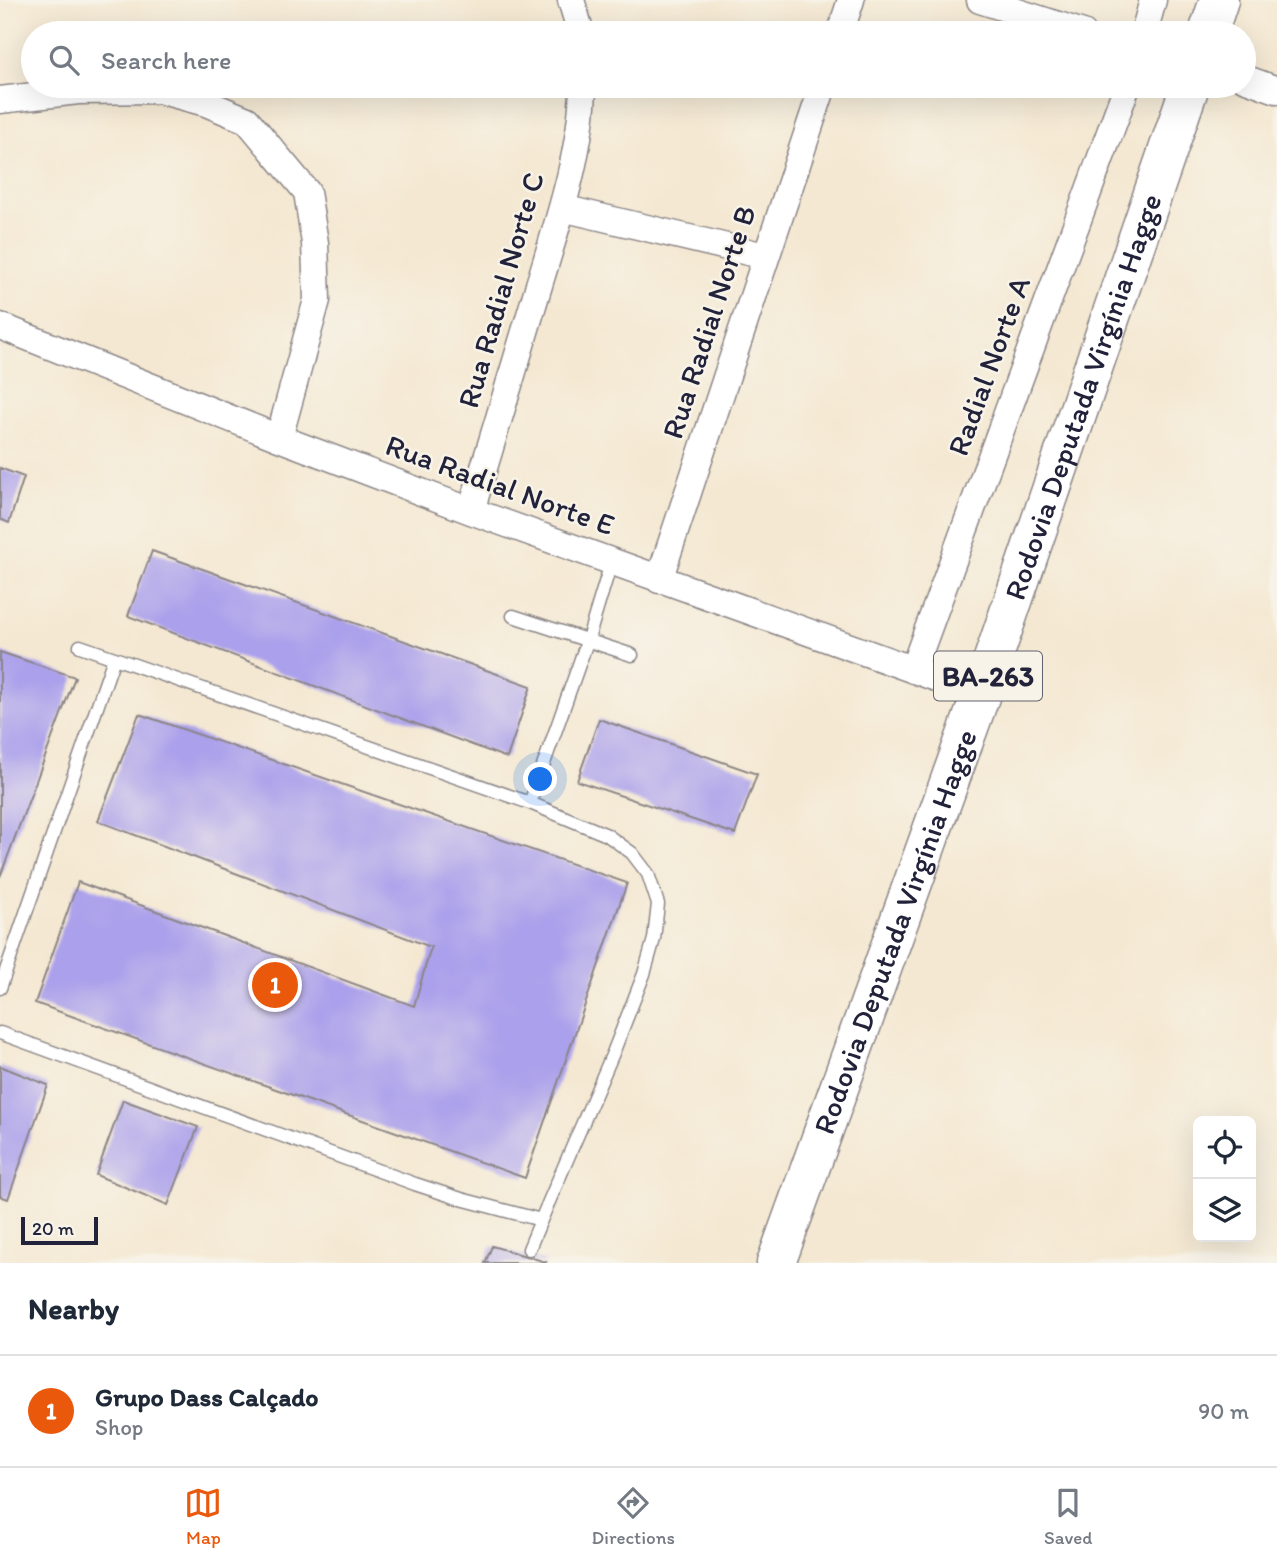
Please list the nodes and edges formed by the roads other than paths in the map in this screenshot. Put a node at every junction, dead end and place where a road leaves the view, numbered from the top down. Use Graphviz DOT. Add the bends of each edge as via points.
graph roads {
  1 [pos="571,0"];
  2 [pos="851,0"];
  3 [pos="980,0"];
  4 [pos="1153,0"];
  5 [pos="1219,0"];
  6 [pos="577,21"];
  7 [pos="844,21"];
  8 [pos="1046,21"];
  9 [pos="1147,21"];
  10 [pos="1212,21"];
  11 [pos="1256,82"];
  12 [pos="1277,90"];
  13 [pos="21,98"];
  14 [pos="188,98"];
  15 [pos="583,98"];
  16 [pos="818,98"];
  17 [pos="1123,98"];
  18 [pos="1186,98"];
  19 [pos="0,100"];
  20 [pos="562,208"];
  21 [pos="765,256"];
  22 [pos="0,326"];
  23 [pos="279,438"];
  24 [pos="471,511"];
  25 [pos="611,563"];
  26 [pos="659,580"];
  27 [pos="513,616"];
  28 [pos="587,639"];
  29 [pos="80,646"];
  30 [pos="632,655"];
  31 [pos="114,657"];
  32 [pos="913,670"];
  33 [pos="981,694"];
  34 [pos="530,803"];
  35 [pos="0,988"];
  36 [pos="0,1033"];
  37 [pos="541,1220"];
  38 [pos="529,1249"];
  39 [pos="776,1263"];
  1 -- 6 [label="street"];
  2 -- 7 [label="street"];
  3 -- 8 [label="street"];
  4 -- 9 [label="street"];
  5 -- 10 [label="highway"];
  11 -- 12 [label="street"];
  13 -- 19 [label="street"];
  14 -- 23 [label="street" via="247,120 307,192 317,300"];
  15 -- 20 [label="street, Rua Radial Norte C"];
  16 -- 21 [label="street, Rua Radial Norte B"];
  17 -- 32 [label="street, Radial Norte A"];
  18 -- 33 [label="highway, Rodovia Deputada Virgínia Hagge / BA-263"];
  20 -- 21 [label="street"];
  20 -- 24 [label="street, Rua Radial Norte C"];
  21 -- 26 [label="street, Rua Radial Norte B"];
  22 -- 23 [label="street, Rua Radial Norte E"];
  23 -- 24 [label="street, Rua Radial Norte E"];
  24 -- 25 [label="street, Rua Radial Norte E"];
  25 -- 26 [label="street, Rua Radial Norte E"];
  25 -- 28 [label="lane"];
  26 -- 32 [label="street, Rua Radial Norte E"];
  27 -- 28 [label="lane"];
  28 -- 30 [label="lane"];
  28 -- 34 [label="lane"];
  29 -- 31 [label="lane"];
  31 -- 34 [label="lane"];
  31 -- 35 [label="lane"];
  32 -- 33 [label="street, Rua Radial Norte E"];
  33 -- 39 [label="highway, Rodovia Deputada Virgínia Hagge / BA-263"];
  34 -- 37 [label="lane" via="607,835 632,853 648,874 658,904 644,974"];
  36 -- 37 [label="lane" via="415,1184"];
  37 -- 38 [label="lane"];
}
